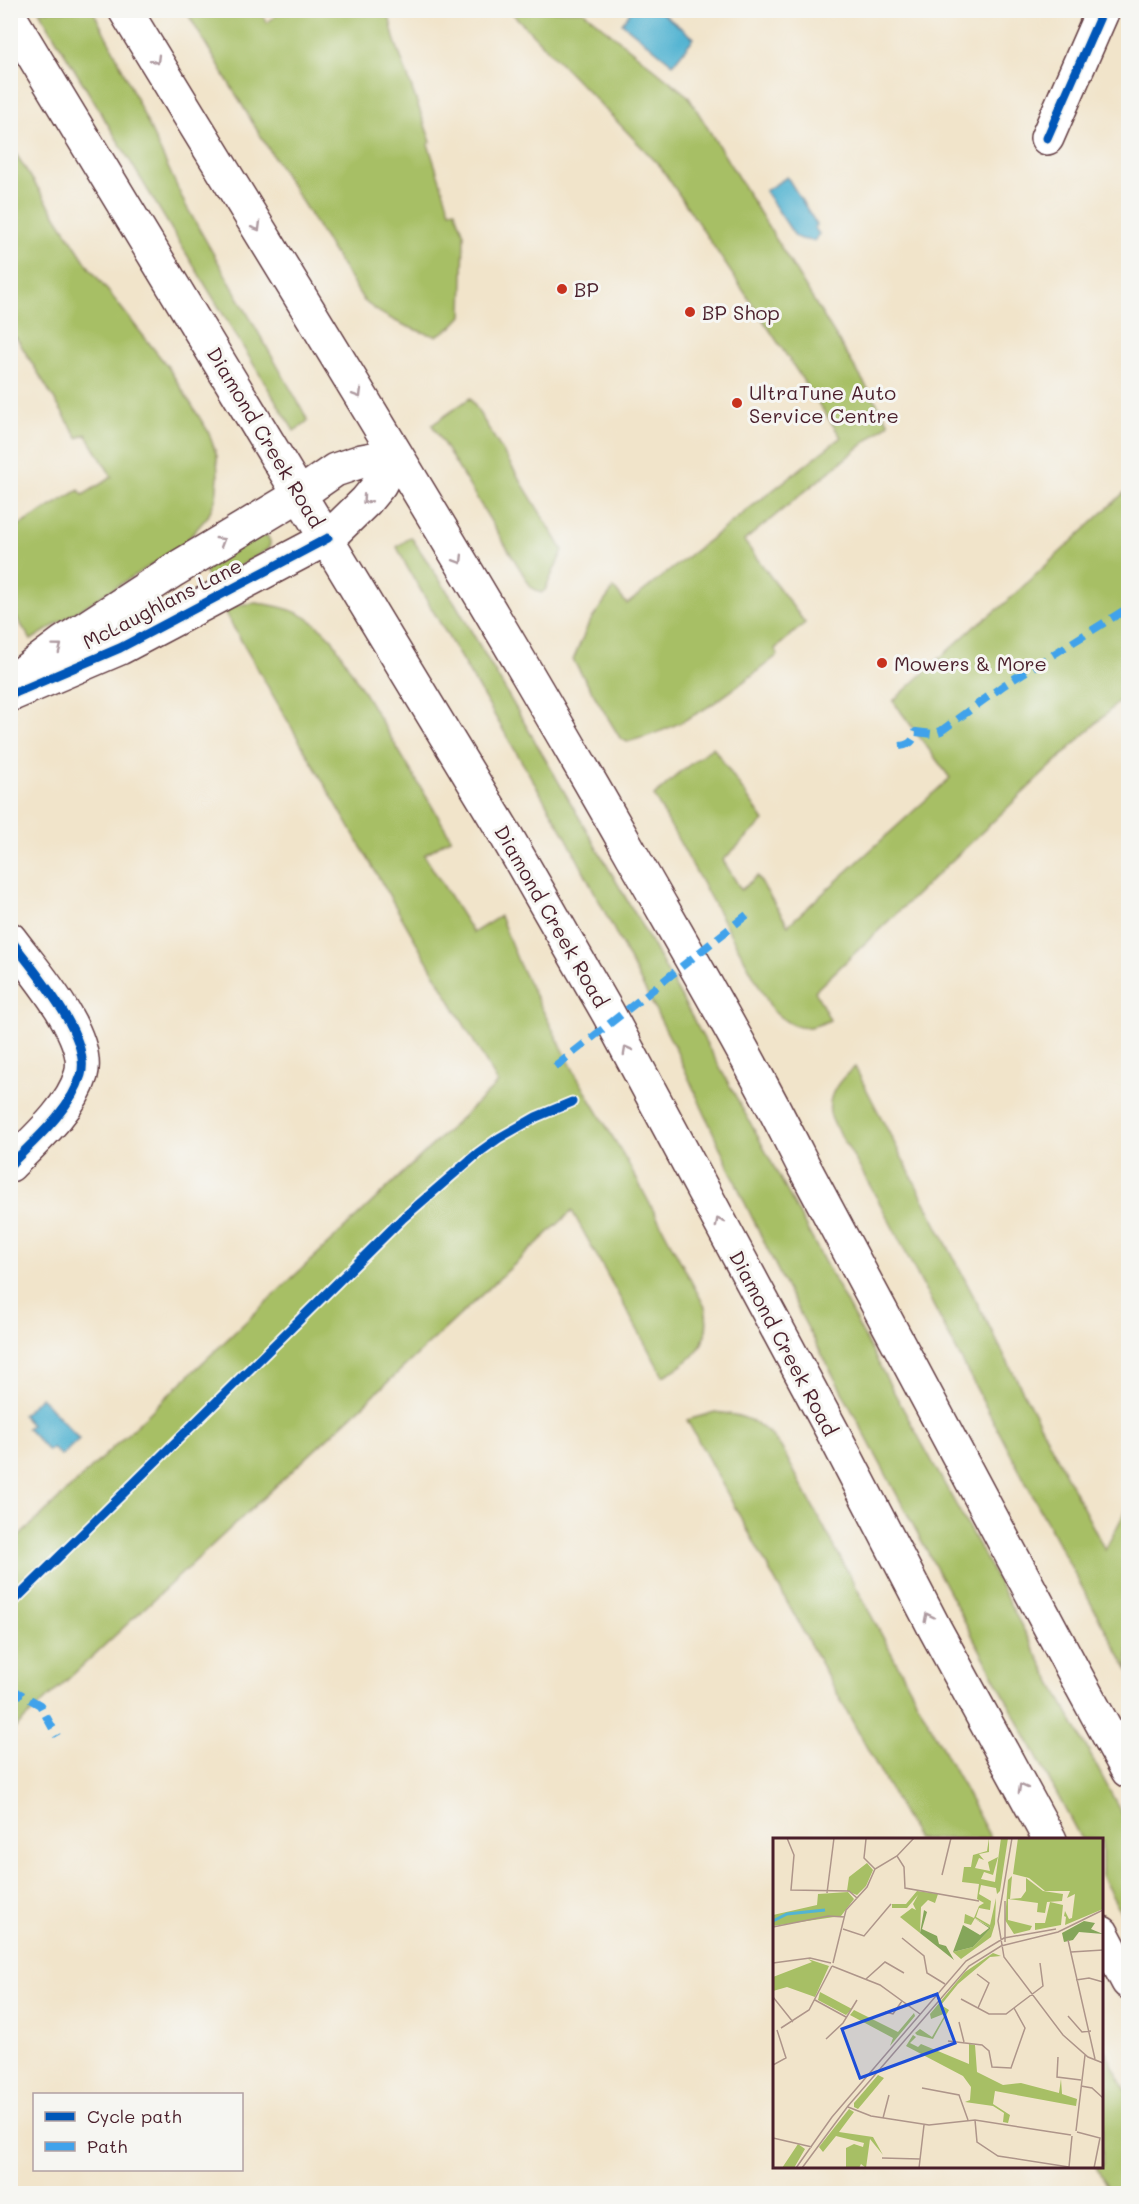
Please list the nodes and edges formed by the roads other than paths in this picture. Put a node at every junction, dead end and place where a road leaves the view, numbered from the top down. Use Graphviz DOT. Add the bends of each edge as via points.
graph roads {
  1 [pos="125,10"];
  2 [pos="1103,10"];
  3 [pos="10,16"];
  4 [pos="1047,138"];
  5 [pos="395,455"];
  6 [pos="299,495"];
  7 [pos="328,538"];
  8 [pos="10,682"];
  9 [pos="10,695"];
  10 [pos="10,939"];
  11 [pos="10,1165"];
  12 [pos="1128,1771"];
  13 [pos="1049,1838"];
  14 [pos="1103,1937"];
  15 [pos="1128,1982"];
  1 -- 5 [label="main road, one-way"];
  2 -- 4 [label="main road"];
  3 -- 6 [label="main road, Diamond Creek Road"];
  5 -- 6 [label="main road, McLaughlans Lane" via="335,470"];
  5 -- 7 [label="main road, McLaughlans Lane, one-way" via="380,484"];
  5 -- 12 [label="main road, one-way" via="526,672 727,1021"];
  6 -- 7 [label="main road, Diamond Creek Road"];
  8 -- 6 [label="main road, McLaughlans Lane, one-way" via="174,570"];
  7 -- 9 [label="main road, McLaughlans Lane" via="120,648"];
  13 -- 7 [label="main road, Diamond Creek Road, one-way" via="934,1629 608,1013"];
  10 -- 11 [label="main road" via="68,1018 80,1047 82,1073 49,1126"];
  14 -- 15 [label="main road"];
}
